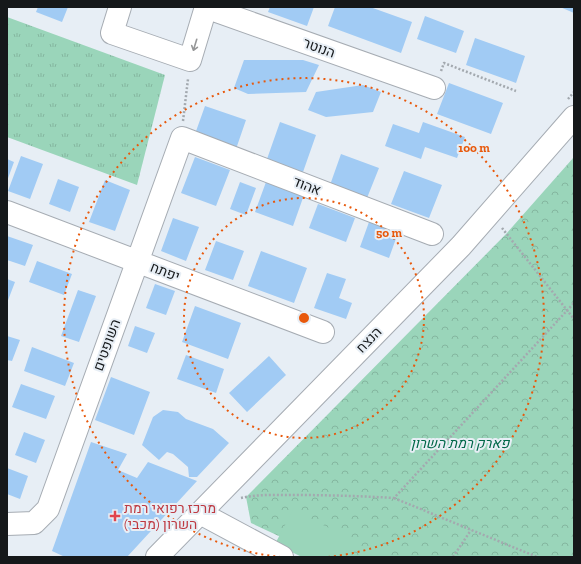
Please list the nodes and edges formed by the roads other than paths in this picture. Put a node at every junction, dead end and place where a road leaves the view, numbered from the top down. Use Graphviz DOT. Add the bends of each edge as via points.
graph roads {
  1 [pos="120,7"];
  2 [pos="212,8"];
  3 [pos="434,88"];
  4 [pos="574,117"];
  5 [pos="182,138"];
  6 [pos="7,212"];
  7 [pos="432,234"];
  8 [pos="137,261"];
  9 [pos="323,332"];
  10 [pos="200,513"];
  11 [pos="7,524"];
  12 [pos="157,557"];
  13 [pos="282,557"];
  2 -- 1 [label="street, one-way" via="190,60 112,33"];
  2 -- 3 [label="street, הנוטר"];
  4 -- 10 [label="street, הנצח" via="461,246"];
  5 -- 7 [label="street, אהוד"];
  5 -- 8 [label="street, השופטים"];
  6 -- 8 [label="street, יפתח"];
  8 -- 9 [label="street, יפתח"];
  8 -- 11 [label="street, השופטים" via="48,509 34,523"];
  10 -- 12 [label="street, הנצח"];
  10 -- 13 [label="street"];
}
